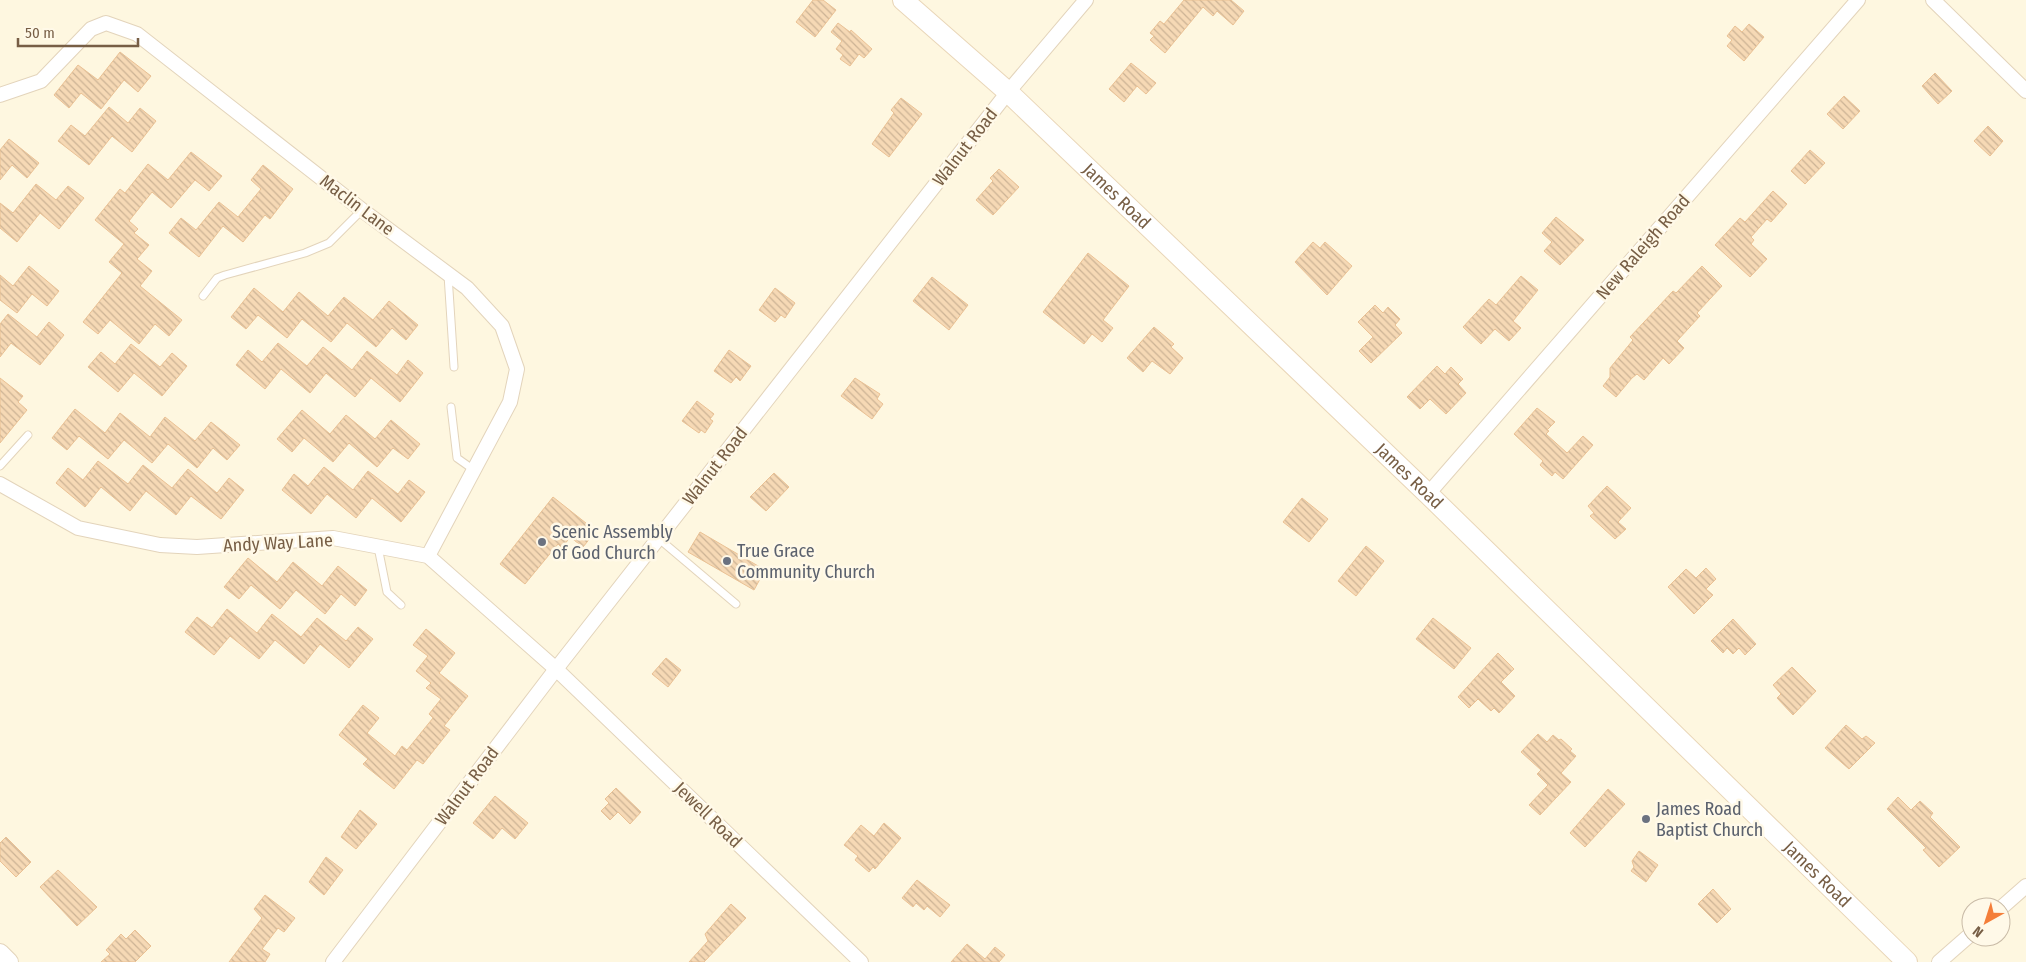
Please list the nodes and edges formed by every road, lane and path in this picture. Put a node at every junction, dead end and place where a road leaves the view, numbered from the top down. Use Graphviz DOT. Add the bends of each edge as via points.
graph roads {
  1 [pos="903,0"];
  2 [pos="1086,0"];
  3 [pos="1858,0"];
  4 [pos="1933,0"];
  5 [pos="2026,91"];
  6 [pos="1008,92"];
  7 [pos="0,94"];
  8 [pos="362,210"];
  9 [pos="448,274"];
  10 [pos="203,296"];
  11 [pos="454,367"];
  12 [pos="451,407"];
  13 [pos="28,435"];
  14 [pos="0,466"];
  15 [pos="474,470"];
  16 [pos="0,484"];
  17 [pos="1428,494"];
  18 [pos="658,538"];
  19 [pos="378,547"];
  20 [pos="428,556"];
  21 [pos="401,604"];
  22 [pos="736,604"];
  23 [pos="556,668"];
  24 [pos="2026,886"];
  25 [pos="2011,899"];
  26 [pos="1961,943"];
  27 [pos="0,952"];
  28 [pos="9,962"];
  29 [pos="333,962"];
  30 [pos="861,962"];
  31 [pos="1907,962"];
  32 [pos="1939,962"];
  1 -- 6 [label="main road, James Road"];
  2 -- 6 [label="street, Walnut Road"];
  3 -- 17 [label="street, New Raleigh Road"];
  4 -- 5 [label="street"];
  6 -- 17 [label="main road, James Road"];
  6 -- 18 [label="street, Walnut Road"];
  7 -- 8 [label="street, Maclin Lane" via="41,81 92,29 106,23 137,34"];
  8 -- 9 [label="street, Maclin Lane"];
  8 -- 10 [label="lane" via="330,243 217,278"];
  9 -- 11 [label="lane"];
  9 -- 15 [label="street, Maclin Lane" via="467,288 502,326 517,369 510,402"];
  12 -- 15 [label="lane" via="457,458"];
  13 -- 14 [label="lane"];
  15 -- 20 [label="street, Maclin Lane"];
  16 -- 19 [label="street, Andy Way Lane" via="78,528 160,545 198,547 333,538"];
  17 -- 31 [label="main road, James Road"];
  18 -- 22 [label="lane"];
  18 -- 23 [label="street, Walnut Road"];
  19 -- 20 [label="street, Andy Way Lane"];
  19 -- 21 [label="lane" via="387,592"];
  20 -- 23 [label="street"];
  23 -- 29 [label="street, Walnut Road"];
  23 -- 30 [label="street, Jewell Road"];
  24 -- 25 [label="street"];
  26 -- 32 [label="street"];
  27 -- 28 [label="street"];
}
